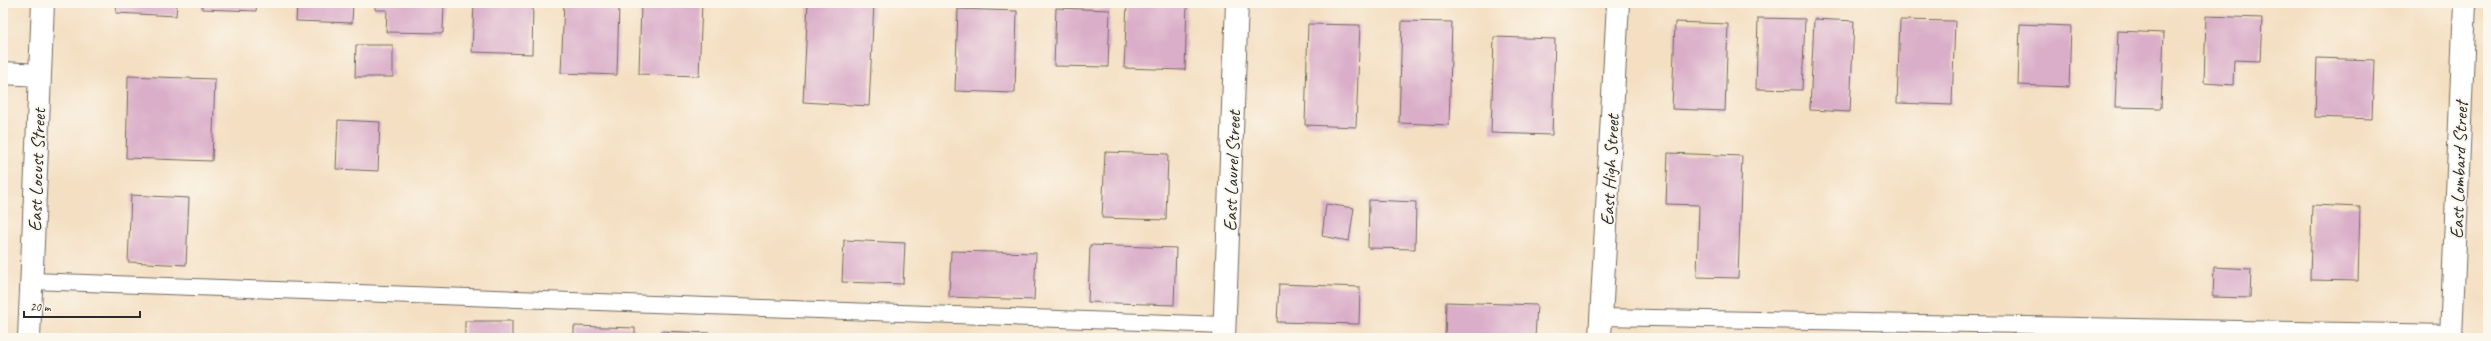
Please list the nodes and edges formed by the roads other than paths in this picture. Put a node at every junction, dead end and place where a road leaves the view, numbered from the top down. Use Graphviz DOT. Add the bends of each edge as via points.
graph roads {
  1 [pos="43,3"];
  2 [pos="1237,3"];
  3 [pos="1618,3"];
  4 [pos="2465,3"];
  5 [pos="3,73"];
  6 [pos="39,75"];
  7 [pos="32,281"];
  8 [pos="1600,327"];
  9 [pos="1224,332"];
  10 [pos="2451,336"];
  11 [pos="29,338"];
  1 -- 6 [label="street, East Locust Street"];
  2 -- 9 [label="street, East Laurel Street"];
  3 -- 8 [label="street, East High Street"];
  4 -- 10 [label="street, East Lombard Street"];
  5 -- 6 [label="street"];
  6 -- 7 [label="street, East Locust Street"];
  7 -- 9 [label="lane"];
  7 -- 11 [label="street, East Locust Street"];
  8 -- 10 [label="lane"];
}
